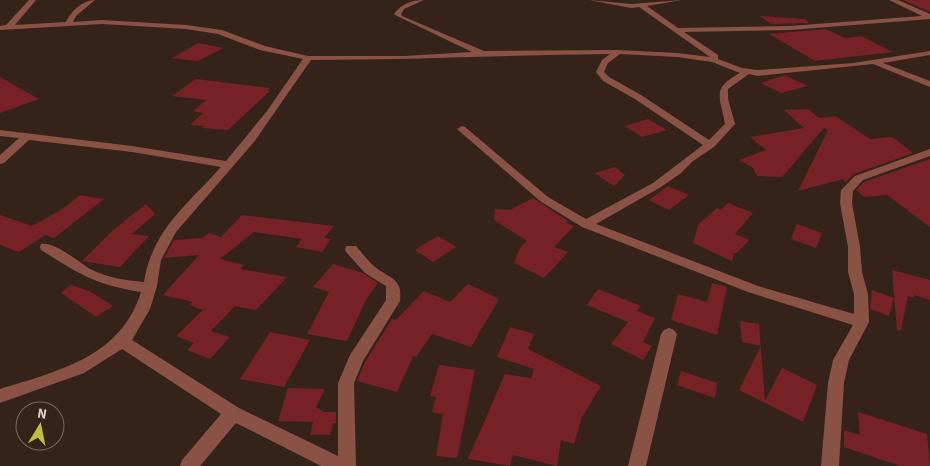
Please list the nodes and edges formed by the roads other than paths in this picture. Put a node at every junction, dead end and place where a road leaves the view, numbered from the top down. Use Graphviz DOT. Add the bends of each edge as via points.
graph roads {
  1 [pos="33,0"];
  2 [pos="92,0"];
  3 [pos="422,0"];
  4 [pos="592,0"];
  5 [pos="679,0"];
  6 [pos="892,0"];
  7 [pos="641,6"];
  8 [pos="930,17"];
  9 [pos="68,22"];
  10 [pos="9,26"];
  11 [pos="0,28"];
  12 [pos="676,30"];
  13 [pos="618,52"];
  14 [pos="930,53"];
  15 [pos="483,54"];
  16 [pos="308,58"];
  17 [pos="874,62"];
  18 [pos="725,63"];
  19 [pos="747,72"];
  20 [pos="930,84"];
  21 [pos="462,129"];
  22 [pos="0,133"];
  23 [pos="26,137"];
  24 [pos="710,145"];
  25 [pos="930,152"];
  26 [pos="0,160"];
  27 [pos="229,165"];
  28 [pos="586,224"];
  29 [pos="46,247"];
  30 [pos="351,249"];
  31 [pos="150,288"];
  32 [pos="862,322"];
  33 [pos="669,334"];
  34 [pos="122,341"];
  35 [pos="0,396"];
  36 [pos="233,412"];
  37 [pos="189,466"];
  38 [pos="339,466"];
  39 [pos="347,466"];
  40 [pos="637,466"];
  41 [pos="830,466"];
  1 -- 10 [label="street"];
  2 -- 9 [label="street"];
  3 -- 15 [label="street" via="402,8 397,14"];
  4 -- 7 [label="street"];
  5 -- 7 [label="street"];
  6 -- 8 [label="street"];
  7 -- 12 [label="street"];
  8 -- 12 [label="street" via="812,27"];
  9 -- 10 [label="street"];
  9 -- 16 [label="street" via="186,27 219,32 263,48"];
  10 -- 11 [label="street"];
  12 -- 18 [label="street"];
  13 -- 15 [label="street"];
  13 -- 18 [label="street" via="698,57"];
  13 -- 24 [label="street" via="600,72 606,79 638,96"];
  14 -- 17 [label="street"];
  15 -- 16 [label="street"];
  16 -- 27 [label="street"];
  17 -- 19 [label="street"];
  17 -- 20 [label="street"];
  18 -- 19 [label="street"];
  19 -- 24 [label="street" via="729,82 723,90 722,100 730,124"];
  21 -- 28 [label="street" via="544,199"];
  22 -- 23 [label="street"];
  23 -- 26 [label="street"];
  23 -- 27 [label="street" via="132,149"];
  24 -- 28 [label="street" via="657,185"];
  25 -- 32 [label="street" via="859,178 847,190 855,272 862,294"];
  27 -- 31 [label="street" via="178,219 156,257"];
  28 -- 32 [label="street" via="753,289"];
  29 -- 31 [label="street" via="87,273 114,283"];
  30 -- 39 [label="street" via="370,270 392,284 394,293 393,301 356,359 346,383"];
  31 -- 34 [label="street" via="140,315"];
  32 -- 41 [label="street" via="841,360 836,383"];
  33 -- 40 [label="street"];
  34 -- 35 [label="street" via="76,370"];
  34 -- 36 [label="street"];
  36 -- 37 [label="street"];
  36 -- 38 [label="street"];
}
